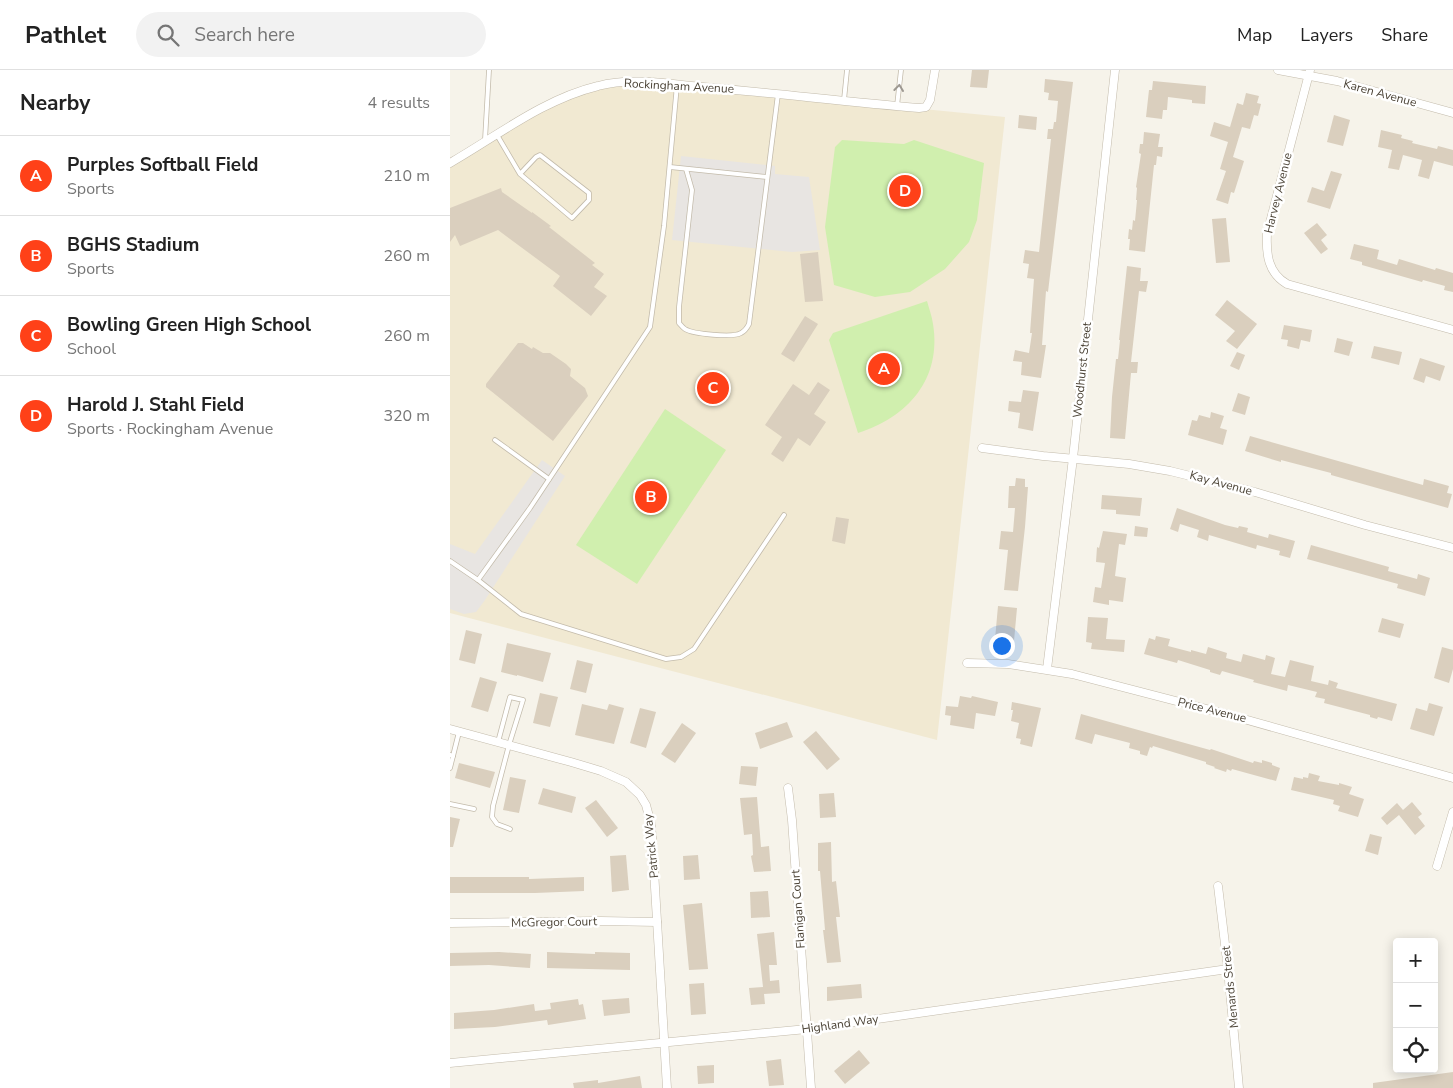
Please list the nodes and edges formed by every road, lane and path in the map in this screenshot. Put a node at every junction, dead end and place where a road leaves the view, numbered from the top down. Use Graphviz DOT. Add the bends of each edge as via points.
graph roads {
  1 [pos="489,70"];
  2 [pos="846,70"];
  3 [pos="901,70"];
  4 [pos="935,70"];
  5 [pos="1115,70"];
  6 [pos="1278,70"];
  7 [pos="1310,73"];
  8 [pos="677,85"];
  9 [pos="778,93"];
  10 [pos="844,101"];
  11 [pos="897,106"];
  12 [pos="1453,113"];
  13 [pos="497,135"];
  14 [pos="485,142"];
  15 [pos="452,160"];
  16 [pos="670,167"];
  17 [pos="686,169"];
  18 [pos="520,174"];
  19 [pos="767,177"];
  20 [pos="1453,330"];
  21 [pos="495,440"];
  22 [pos="982,448"];
  23 [pos="1073,458"];
  24 [pos="549,479"];
  25 [pos="784,515"];
  26 [pos="1453,548"];
  27 [pos="450,561"];
  28 [pos="478,580"];
  29 [pos="967,663"];
  30 [pos="1047,669"];
  31 [pos="450,729"];
  32 [pos="459,732"];
  33 [pos="498,742"];
  34 [pos="509,745"];
  35 [pos="452,756"];
  36 [pos="450,768"];
  37 [pos="1453,778"];
  38 [pos="788,788"];
  39 [pos="450,804"];
  40 [pos="474,809"];
  41 [pos="1453,812"];
  42 [pos="510,830"];
  43 [pos="1437,866"];
  44 [pos="1218,886"];
  45 [pos="657,922"];
  46 [pos="450,923"];
  47 [pos="1228,968"];
  48 [pos="807,1029"];
  49 [pos="664,1042"];
  50 [pos="450,1063"];
  51 [pos="667,1088"];
  52 [pos="811,1088"];
  53 [pos="1239,1088"];
  1 -- 14 [label="lane"];
  2 -- 10 [label="lane"];
  11 -- 3 [label="lane, one-way"];
  4 -- 11 [label="street, Rockingham Avenue" via="926,106"];
  5 -- 23 [label="street, Woodhurst Street"];
  6 -- 7 [label="street, Karen Avenue"];
  7 -- 12 [label="street, Karen Avenue"];
  7 -- 20 [label="street, Harvey Avenue" via="1267,234 1266,253 1275,274 1288,284"];
  8 -- 9 [label="street, Rockingham Avenue"];
  8 -- 13 [label="street, Rockingham Avenue" via="629,82 597,86 554,103"];
  8 -- 16 [label="lane"];
  9 -- 10 [label="street, Rockingham Avenue"];
  9 -- 19 [label="lane"];
  10 -- 11 [label="street, Rockingham Avenue"];
  13 -- 14 [label="street, Rockingham Avenue"];
  13 -- 18 [label="lane"];
  14 -- 15 [label="street, Rockingham Avenue"];
  16 -- 17 [label="lane"];
  16 -- 24 [label="lane" via="650,327"];
  17 -- 19 [label="lane"];
  17 -- 19 [label="lane" via="692,190 679,323 692,331 728,336 744,332 749,324"];
  18 -- 18 [label="lane" via="572,218 589,200 589,193 540,155"];
  21 -- 24 [label="lane"];
  22 -- 23 [label="street, Kay Avenue"];
  23 -- 26 [label="street, Kay Avenue" via="1184,474"];
  23 -- 30 [label="street, Woodhurst Street"];
  24 -- 28 [label="lane"];
  25 -- 28 [label="lane" via="694,649 681,657 666,659 521,614"];
  27 -- 28 [label="lane"];
  29 -- 30 [label="street, Price Avenue"];
  30 -- 37 [label="street, Price Avenue" via="1226,714"];
  31 -- 32 [label="street, Patrick Way"];
  32 -- 33 [label="street, Patrick Way"];
  32 -- 35 [label="lane"];
  33 -- 34 [label="street, Patrick Way"];
  33 -- 34 [label="lane" via="510,697 523,700"];
  34 -- 42 [label="lane" via="492,817 497,824"];
  34 -- 45 [label="street, Patrick Way" via="601,771 626,782 640,795 651,824"];
  35 -- 36 [label="lane"];
  38 -- 48 [label="street, Flanigan Court"];
  39 -- 40 [label="lane"];
  41 -- 43 [label="street"];
  44 -- 47 [label="street, Menards Street"];
  45 -- 46 [label="street, McGregor Court"];
  45 -- 49 [label="street, Patrick Way"];
  47 -- 48 [label="street, Highland Way"];
  47 -- 53 [label="street, Menards Street"];
  48 -- 49 [label="street, Highland Way"];
  48 -- 52 [label="street, Flanigan Court"];
  49 -- 50 [label="street, Highland Way"];
  49 -- 51 [label="street, Patrick Way"];
}
